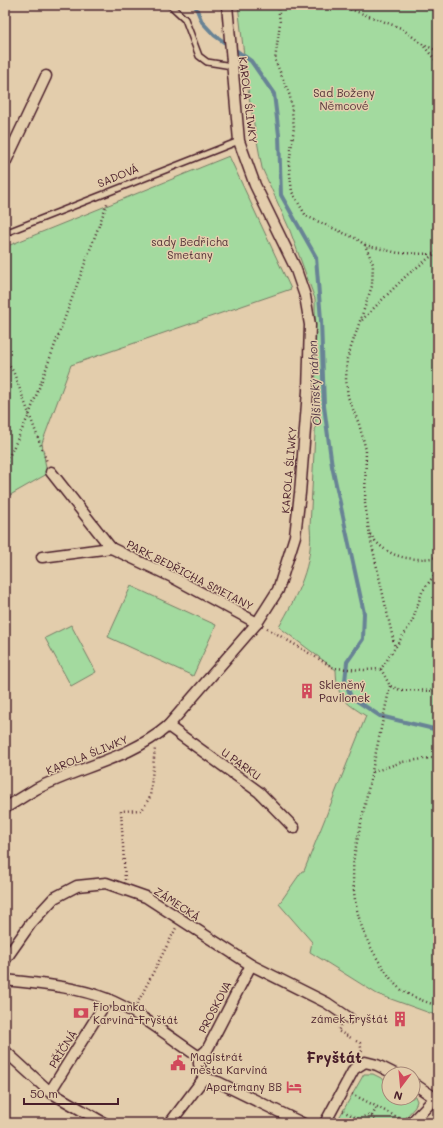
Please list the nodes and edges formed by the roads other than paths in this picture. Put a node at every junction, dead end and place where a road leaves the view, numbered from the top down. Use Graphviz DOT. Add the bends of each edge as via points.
graph roads {
  1 [pos="170,5"];
  2 [pos="227,5"];
  3 [pos="232,66"];
  4 [pos="46,76"];
  5 [pos="239,141"];
  6 [pos="5,163"];
  7 [pos="5,233"];
  8 [pos="51,472"];
  9 [pos="111,548"];
  10 [pos="42,557"];
  11 [pos="257,623"];
  12 [pos="168,726"];
  13 [pos="5,808"];
  14 [pos="294,828"];
  15 [pos="5,960"];
  16 [pos="251,965"];
  17 [pos="5,980"];
  18 [pos="108,999"];
  19 [pos="349,1018"];
  20 [pos="5,1052"];
  21 [pos="199,1057"];
  22 [pos="381,1067"];
  23 [pos="204,1078"];
  24 [pos="421,1089"];
  25 [pos="50,1092"];
  26 [pos="436,1099"];
  27 [pos="407,1122"];
  28 [pos="104,1123"];
  29 [pos="170,1123"];
  30 [pos="302,1123"];
  31 [pos="325,1123"];
  1 -- 3 [label="lane" via="185,19 199,56 207,62"];
  2 -- 3 [label="street, KAROLA ŚLIWKY"];
  3 -- 5 [label="street, KAROLA ŚLIWKY"];
  4 -- 6 [label="street"];
  5 -- 7 [label="lane, SADOVÁ"];
  5 -- 11 [label="street, KAROLA ŚLIWKY" via="255,185 295,267 305,296 310,325 308,391 294,536 278,590"];
  8 -- 9 [label="street, PARK BEDŘICHA SMETANY"];
  9 -- 10 [label="street, PARK BEDŘICHA SMETANY"];
  9 -- 11 [label="street, PARK BEDŘICHA SMETANY" via="172,577"];
  11 -- 12 [label="street, KAROLA ŚLIWKY"];
  12 -- 13 [label="street, KAROLA ŚLIWKY" via="132,751 37,789"];
  12 -- 14 [label="street, U PARKU" via="259,792"];
  15 -- 16 [label="street, ZÁMECKÁ" via="30,923 54,898 77,886 106,883 146,898"];
  16 -- 19 [label="street, ZÁMECKÁ"];
  16 -- 21 [label="street, PROSKOVA" via="207,1050"];
  17 -- 18 [label="street" via="64,987"];
  18 -- 21 [label="street"];
  18 -- 25 [label="street, PŘÍČNÁ"];
  20 -- 25 [label="street"];
  21 -- 23 [label="street"];
  22 -- 31 [label="street" via="364,1062 354,1069"];
  23 -- 29 [label="street"];
  23 -- 30 [label="street" via="218,1082"];
  24 -- 26 [label="street"];
  25 -- 28 [label="street"];
  26 -- 27 [label="street"];
}
